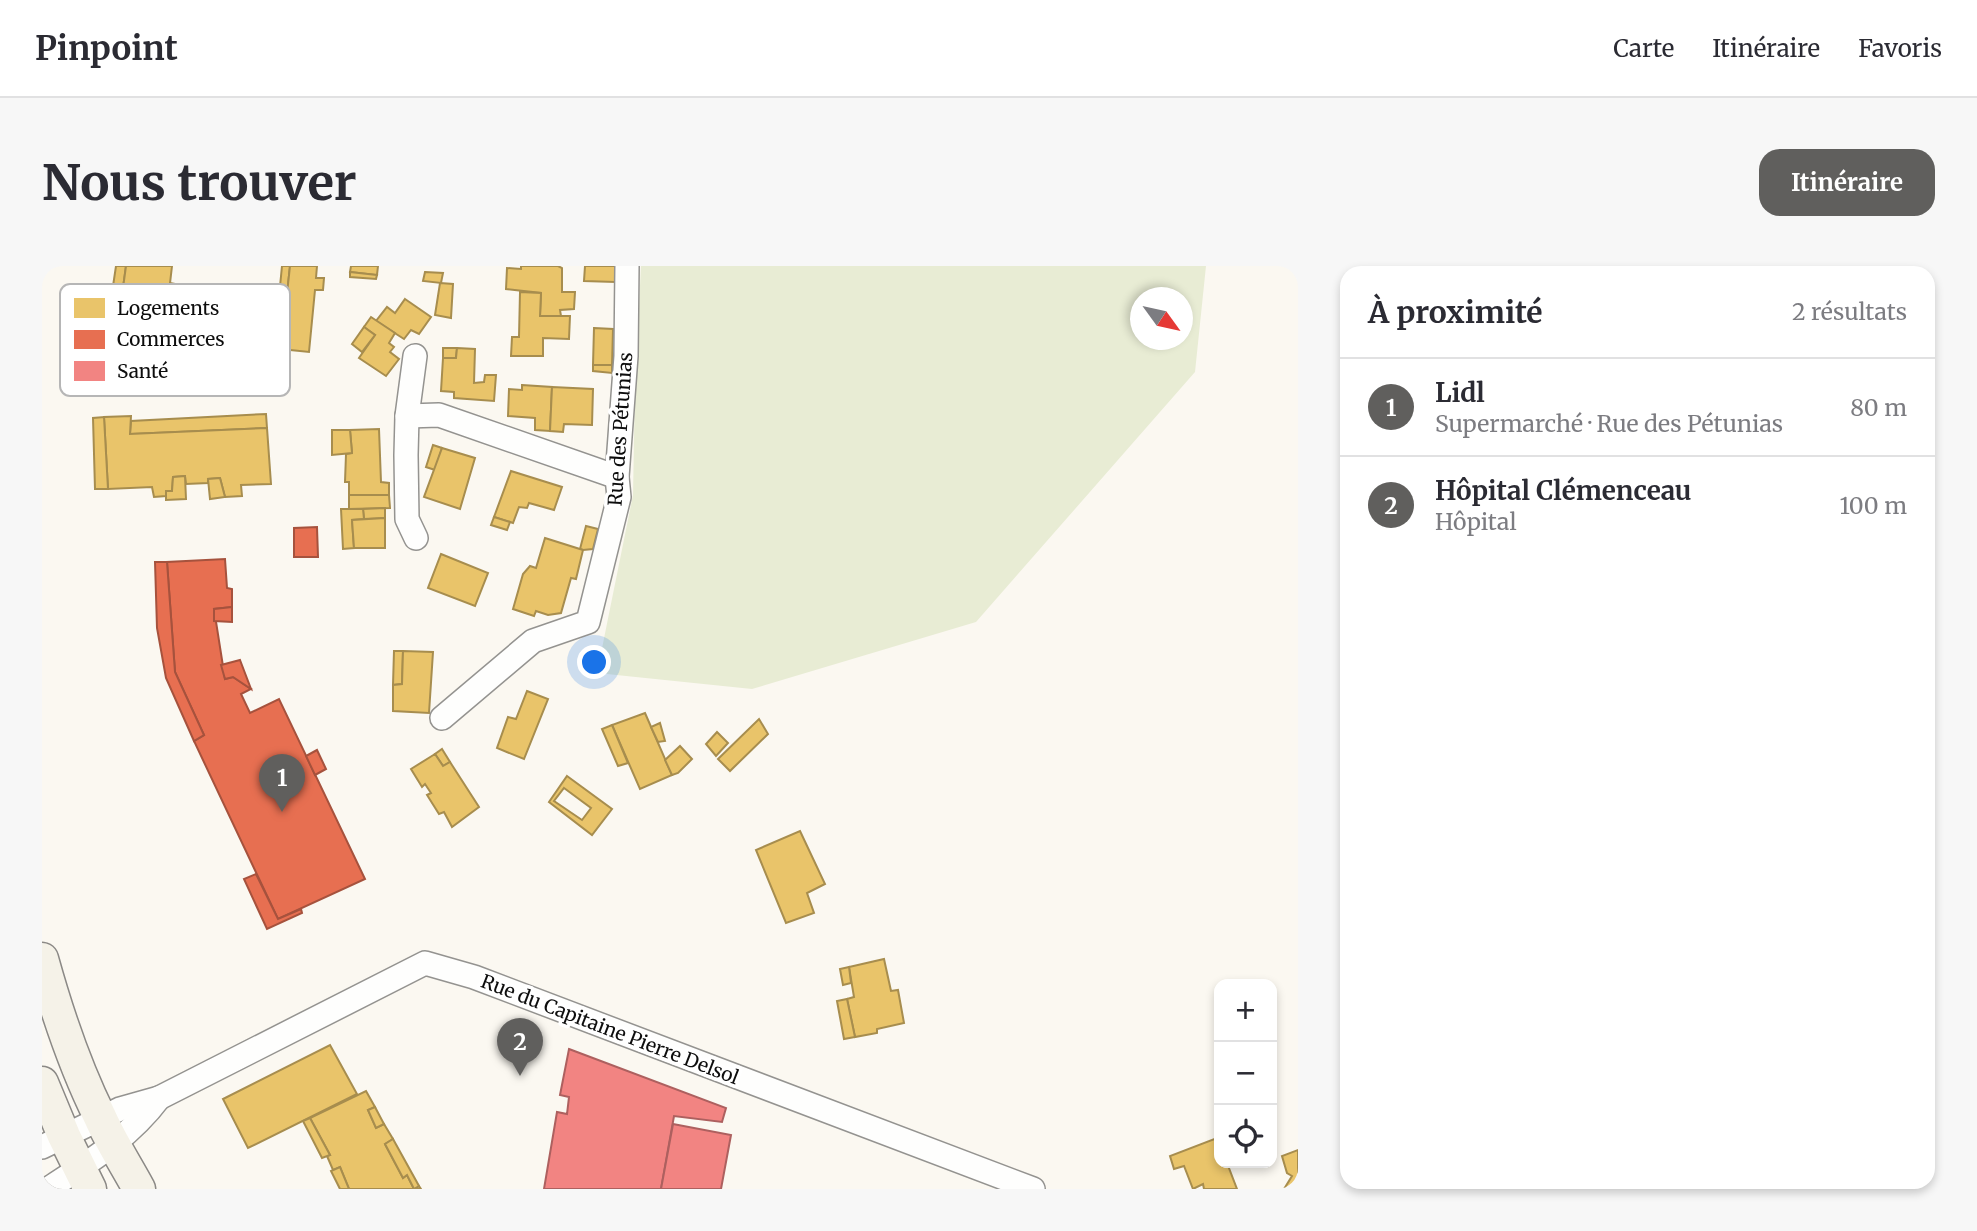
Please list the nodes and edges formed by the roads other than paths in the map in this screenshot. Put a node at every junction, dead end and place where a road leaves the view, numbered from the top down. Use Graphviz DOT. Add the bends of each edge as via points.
graph roads {
  1 [pos="627,266"];
  2 [pos="415,356"];
  3 [pos="407,416"];
  4 [pos="617,477"];
  5 [pos="416,538"];
  6 [pos="442,718"];
  7 [pos="42,960"];
  8 [pos="42,1083"];
  9 [pos="107,1132"];
  10 [pos="53,1142"];
  11 [pos="84,1179"];
  12 [pos="48,1189"];
  13 [pos="139,1189"];
  14 [pos="1033,1189"];
  1 -- 4 [label="street, Rue des Pétunias"];
  2 -- 3 [label="street"];
  3 -- 4 [label="street" via="439,415"];
  3 -- 5 [label="street" via="407,520"];
  4 -- 6 [label="street, Rue des Pétunias" via="619,496 588,622 533,641"];
  7 -- 9 [label="main road" via="72,1051"];
  8 -- 10 [label="main road"];
  9 -- 10 [label="street"];
  9 -- 11 [label="street"];
  9 -- 13 [label="main road"];
  9 -- 14 [label="street, Rue du Capitaine Pierre Delsol" via="130,1132 159,1098 425,963 474,977"];
  10 -- 11 [label="main road"];
  11 -- 12 [label="street"];
}
